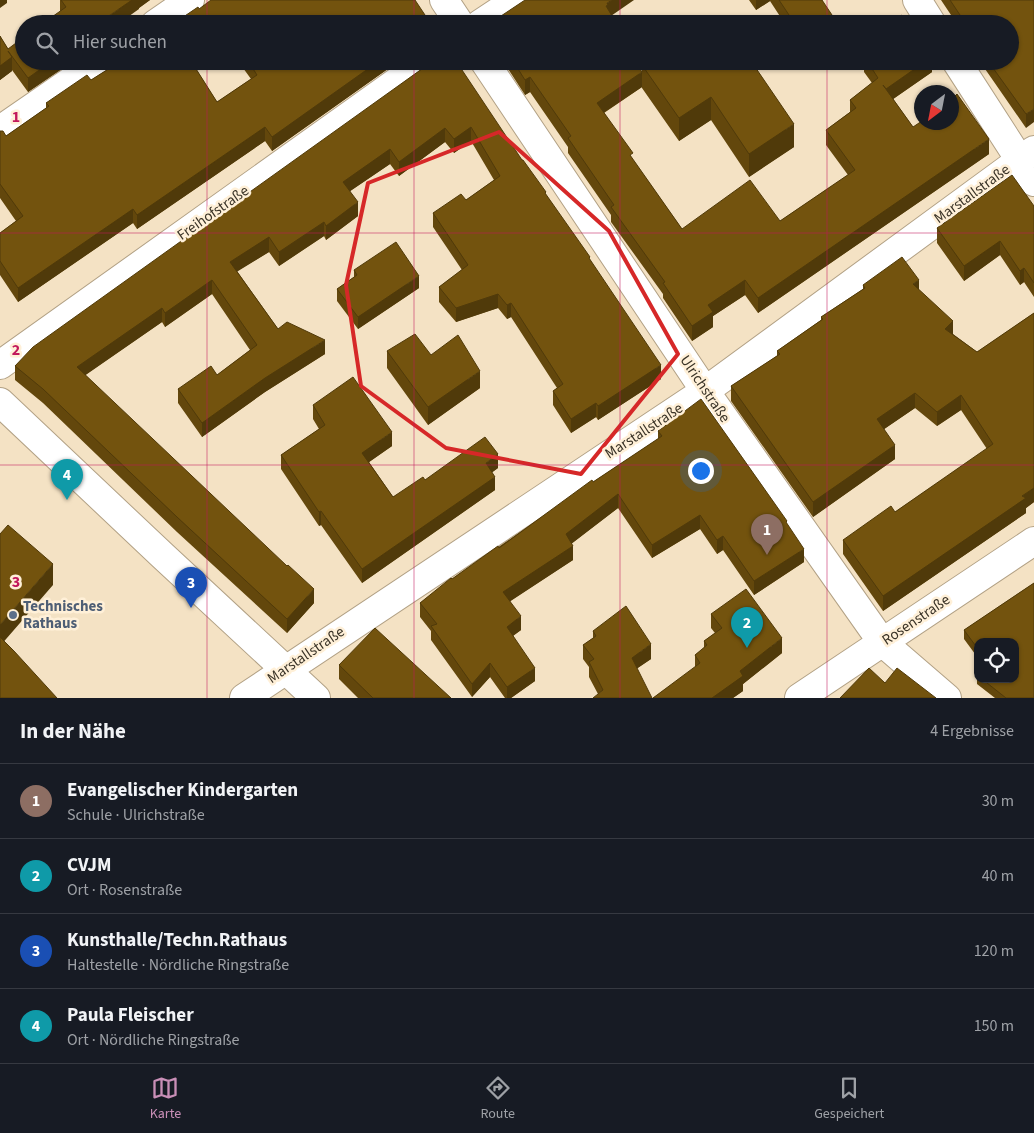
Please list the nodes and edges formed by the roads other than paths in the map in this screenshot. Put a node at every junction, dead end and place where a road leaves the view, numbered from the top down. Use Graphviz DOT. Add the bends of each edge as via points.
graph roads {
  1 [pos="190,0"];
  2 [pos="444,0"];
  3 [pos="516,0"];
  4 [pos="917,0"];
  5 [pos="168,15"];
  6 [pos="454,15"];
  7 [pos="494,15"];
  8 [pos="926,15"];
  9 [pos="87,70"];
  10 [pos="413,70"];
  11 [pos="490,70"];
  12 [pos="963,70"];
  13 [pos="0,130"];
  14 [pos="1026,155"];
  15 [pos="1034,182"];
  16 [pos="0,365"];
  17 [pos="705,391"];
  18 [pos="0,402"];
  19 [pos="1034,541"];
  20 [pos="882,642"];
  21 [pos="285,669"];
  22 [pos="244,698"];
  23 [pos="316,698"];
  24 [pos="798,698"];
  25 [pos="947,698"];
  1 -- 5 [label="street"];
  2 -- 6 [label="street"];
  3 -- 7 [label="street"];
  4 -- 8 [label="street"];
  9 -- 13 [label="street"];
  10 -- 16 [label="street, Freihofstraße"];
  11 -- 17 [label="street, Ulrichstraße"];
  12 -- 14 [label="street"];
  14 -- 15 [label="street"];
  14 -- 17 [label="street, Marstallstraße"];
  17 -- 20 [label="street, Ulrichstraße"];
  17 -- 21 [label="street, Marstallstraße"];
  18 -- 21 [label="street"];
  19 -- 20 [label="street, Rosenstraße"];
  20 -- 24 [label="street, Rosenstraße"];
  20 -- 25 [label="street, Ulrichstraße"];
  21 -- 22 [label="street, Marstallstraße"];
  21 -- 23 [label="street"];
}
